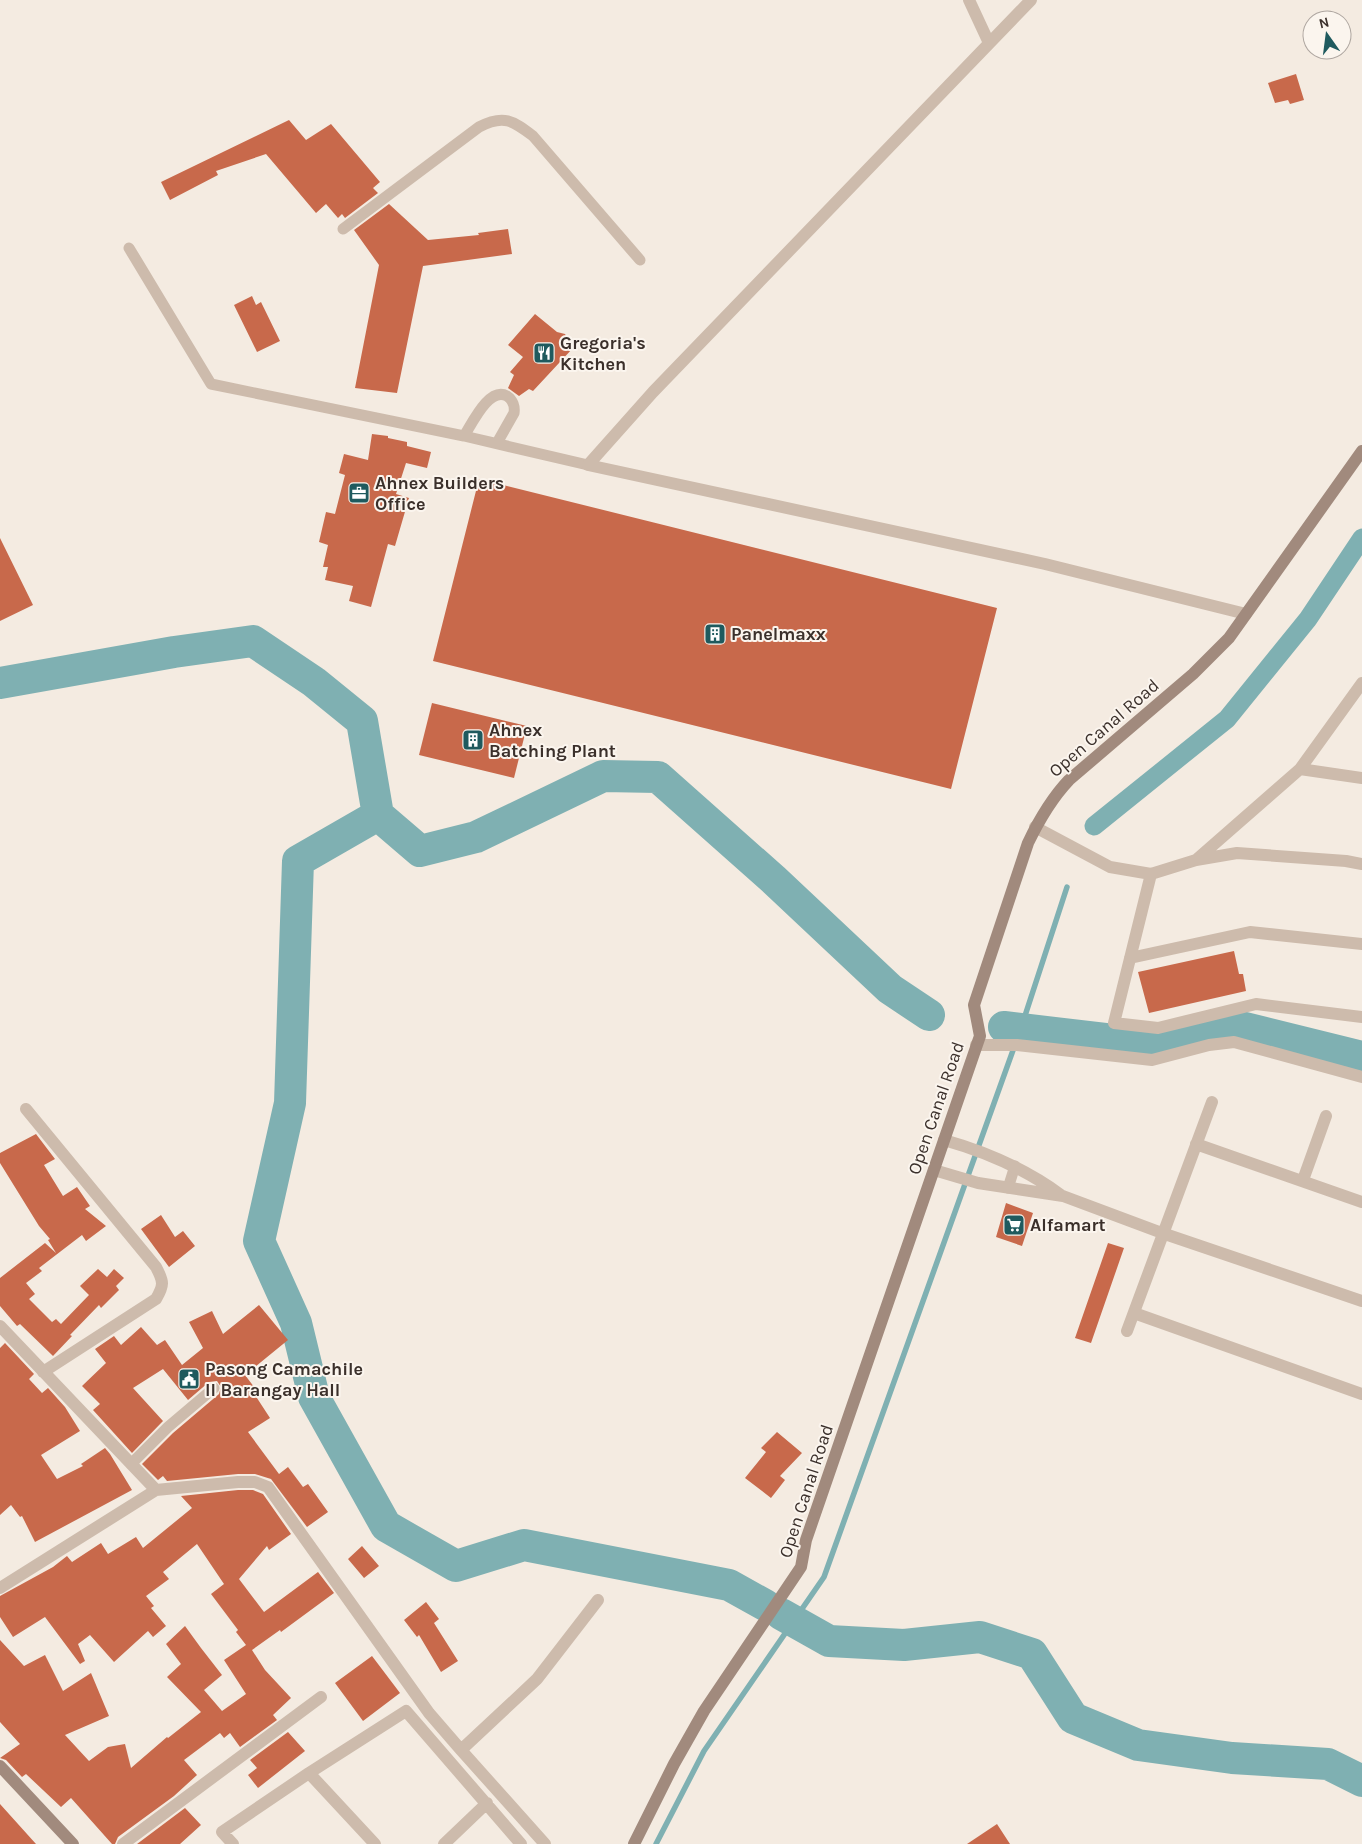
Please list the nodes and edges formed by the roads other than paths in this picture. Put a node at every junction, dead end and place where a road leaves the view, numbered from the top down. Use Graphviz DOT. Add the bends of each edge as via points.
graph roads {
  1 [pos="970,0"];
  2 [pos="1031,0"];
  3 [pos="989,43"];
  4 [pos="343,229"];
  5 [pos="128,248"];
  6 [pos="640,260"];
  7 [pos="464,436"];
  8 [pos="497,443"];
  9 [pos="1362,451"];
  10 [pos="588,464"];
  11 [pos="1246,614"];
  12 [pos="1362,683"];
  13 [pos="1300,769"];
  14 [pos="1362,778"];
  15 [pos="1035,828"];
  16 [pos="1196,860"];
  17 [pos="1362,864"];
  18 [pos="1150,874"];
  19 [pos="1362,944"];
  20 [pos="1130,958"];
  21 [pos="1362,1017"];
  22 [pos="976,1045"];
  23 [pos="1362,1077"];
  24 [pos="1212,1102"];
  25 [pos="26,1109"];
  26 [pos="1326,1116"];
  27 [pos="944,1140"];
  28 [pos="1196,1144"];
  29 [pos="1015,1166"];
  30 [pos="934,1170"];
  31 [pos="1303,1180"];
  32 [pos="1008,1188"];
  33 [pos="1063,1196"];
  34 [pos="1362,1202"];
  35 [pos="1162,1233"];
  36 [pos="1362,1301"];
  37 [pos="1134,1313"];
  38 [pos="0,1326"];
  39 [pos="1127,1331"];
  40 [pos="43,1372"];
  41 [pos="214,1388"];
  42 [pos="1362,1394"];
  43 [pos="130,1464"];
  44 [pos="156,1490"];
  45 [pos="0,1588"];
  46 [pos="598,1600"];
  47 [pos="321,1697"];
  48 [pos="462,1750"];
  49 [pos="0,1766"];
  50 [pos="309,1773"];
  51 [pos="486,1804"];
  52 [pos="73,1844"];
  53 [pos="123,1844"];
  54 [pos="233,1844"];
  55 [pos="375,1844"];
  56 [pos="444,1844"];
  57 [pos="521,1844"];
  58 [pos="545,1844"];
  59 [pos="634,1844"];
  1 -- 3 [label="street"];
  2 -- 3 [label="street"];
  3 -- 10 [label="street" via="660,384"];
  4 -- 6 [label="lane" via="479,127 501,120 514,123 533,136"];
  5 -- 7 [label="lane" via="211,384"];
  7 -- 8 [label="lane"];
  7 -- 8 [label="lane" via="489,398 503,395 511,399 514,413"];
  8 -- 10 [label="lane"];
  9 -- 11 [label="main road, Open Canal Road"];
  10 -- 11 [label="street" via="1045,564"];
  11 -- 15 [label="main road, Open Canal Road" via="1212,656 1069,780 1054,796"];
  12 -- 13 [label="street"];
  13 -- 14 [label="street"];
  13 -- 16 [label="street"];
  15 -- 18 [label="street" via="1110,867"];
  15 -- 22 [label="main road, Open Canal Road" via="974,1005 980,1036"];
  16 -- 17 [label="street" via="1237,854"];
  16 -- 18 [label="street"];
  18 -- 20 [label="street"];
  19 -- 20 [label="street" via="1250,932"];
  20 -- 21 [label="street" via="1114,1024 1158,1028 1256,1004"];
  22 -- 23 [label="street" via="1011,1045 1152,1060 1234,1042"];
  22 -- 27 [label="main road, Open Canal Road"];
  24 -- 28 [label="street"];
  25 -- 40 [label="street" via="156,1267 163,1288 156,1299"];
  26 -- 31 [label="street"];
  27 -- 29 [label="street" via="987,1153"];
  27 -- 30 [label="main road, Open Canal Road"];
  28 -- 31 [label="street"];
  28 -- 35 [label="street"];
  29 -- 32 [label="lane"];
  29 -- 33 [label="street"];
  30 -- 32 [label="street"];
  30 -- 59 [label="main road, Open Canal Road" via="806,1540 801,1567 704,1711 669,1772"];
  31 -- 34 [label="street"];
  32 -- 33 [label="street"];
  33 -- 35 [label="street"];
  35 -- 36 [label="street"];
  35 -- 37 [label="street"];
  37 -- 39 [label="street"];
  37 -- 42 [label="street"];
  38 -- 40 [label="street"];
  40 -- 43 [label="street"];
  41 -- 43 [label="lane" via="168,1426"];
  43 -- 44 [label="street"];
  44 -- 45 [label="street"];
  44 -- 48 [label="street" via="238,1482 255,1482 268,1487 424,1706"];
  46 -- 48 [label="street" via="537,1679"];
  47 -- 53 [label="street"];
  48 -- 58 [label="street"];
  49 -- 52 [label="main road"];
  50 -- 51 [label="street" via="406,1711"];
  50 -- 54 [label="street" via="222,1832"];
  50 -- 55 [label="street"];
  51 -- 56 [label="street"];
  51 -- 57 [label="street"];
}
